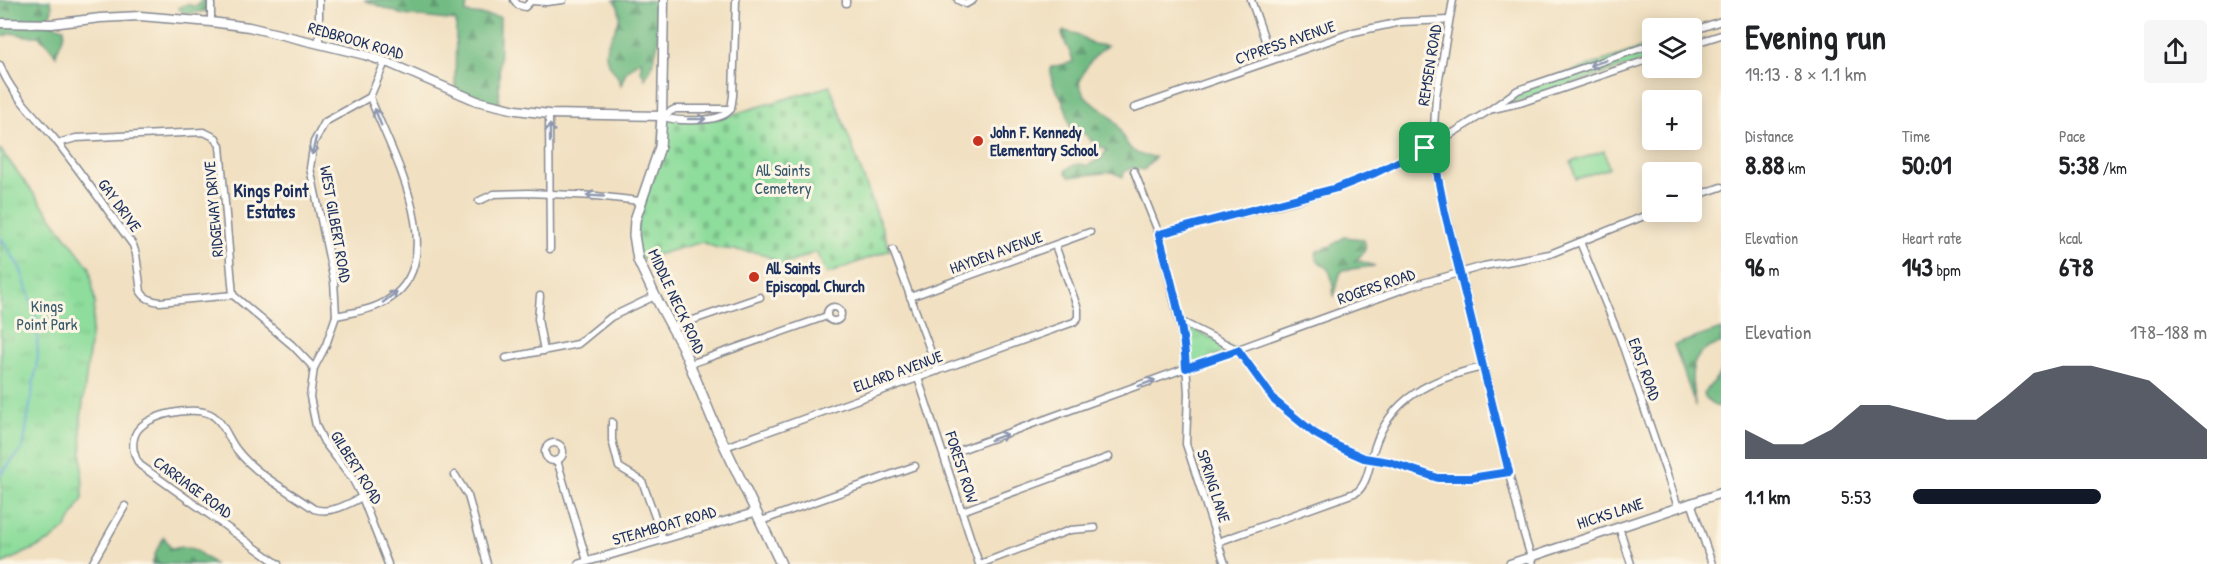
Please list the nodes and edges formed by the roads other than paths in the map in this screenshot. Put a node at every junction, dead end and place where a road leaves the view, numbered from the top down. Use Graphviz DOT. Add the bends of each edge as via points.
graph roads {
  1 [pos="211,0"];
  2 [pos="319,0"];
  3 [pos="514,0"];
  4 [pos="532,0"];
  5 [pos="563,0"];
  6 [pos="664,0"];
  7 [pos="736,0"];
  8 [pos="958,0"];
  9 [pos="973,0"];
  10 [pos="1251,0"];
  11 [pos="1453,0"];
  12 [pos="1449,20"];
  13 [pos="1721,21"];
  14 [pos="211,22"];
  15 [pos="0,23"];
  16 [pos="1702,28"];
  17 [pos="1721,35"];
  18 [pos="1702,41"];
  19 [pos="319,44"];
  20 [pos="1642,48"];
  21 [pos="1272,60"];
  22 [pos="385,62"];
  23 [pos="1642,62"];
  24 [pos="0,65"];
  25 [pos="370,97"];
  26 [pos="1134,108"];
  27 [pos="731,109"];
  28 [pos="1490,110"];
  29 [pos="549,114"];
  30 [pos="662,116"];
  31 [pos="58,143"];
  32 [pos="1435,144"];
  33 [pos="1134,171"];
  34 [pos="1721,187"];
  35 [pos="550,194"];
  36 [pos="1702,194"];
  37 [pos="479,201"];
  38 [pos="640,201"];
  39 [pos="1642,217"];
  40 [pos="1090,232"];
  41 [pos="1159,234"];
  42 [pos="1580,242"];
  43 [pos="1055,245"];
  44 [pos="550,249"];
  45 [pos="893,250"];
  46 [pos="1460,273"];
  47 [pos="233,295"];
  48 [pos="540,296"];
  49 [pos="655,296"];
  50 [pos="760,297"];
  51 [pos="910,297"];
  52 [pos="336,316"];
  53 [pos="827,316"];
  54 [pos="1180,321"];
  55 [pos="672,327"];
  56 [pos="1238,350"];
  57 [pos="544,351"];
  58 [pos="506,358"];
  59 [pos="690,364"];
  60 [pos="1483,366"];
  61 [pos="314,368"];
  62 [pos="1186,368"];
  63 [pos="938,371"];
  64 [pos="918,378"];
  65 [pos="612,422"];
  66 [pos="725,447"];
  67 [pos="944,456"];
  68 [pos="1109,457"];
  69 [pos="1371,458"];
  70 [pos="557,460"];
  71 [pos="915,466"];
  72 [pos="1509,472"];
  73 [pos="456,475"];
  74 [pos="1721,493"];
  75 [pos="362,497"];
  76 [pos="1691,502"];
  77 [pos="125,506"];
  78 [pos="1678,507"];
  79 [pos="962,511"];
  80 [pos="758,517"];
  81 [pos="1619,527"];
  82 [pos="1095,528"];
  83 [pos="663,539"];
  84 [pos="1218,542"];
  85 [pos="1532,560"];
  86 [pos="587,561"];
  87 [pos="92,564"];
  88 [pos="278,564"];
  89 [pos="388,564"];
  90 [pos="487,564"];
  91 [pos="579,564"];
  92 [pos="781,564"];
  93 [pos="980,564"];
  94 [pos="1225,564"];
  95 [pos="1510,564"];
  96 [pos="1631,564"];
  97 [pos="1713,564"];
  1 -- 14 [label="street"];
  2 -- 19 [label="street"];
  3 -- 4 [label="street" via="525,7"];
  4 -- 5 [label="street"];
  6 -- 30 [label="main road, MIDDLE NECK ROAD"];
  7 -- 27 [label="street"];
  8 -- 9 [label="street" via="966,4"];
  10 -- 21 [label="street"];
  11 -- 12 [label="street, REMSEN ROAD"];
  12 -- 21 [label="street, CYPRESS AVENUE" via="1369,28"];
  12 -- 32 [label="street, REMSEN ROAD" via="1436,96"];
  13 -- 16 [label="street"];
  14 -- 15 [label="main road, REDBROOK ROAD" via="140,16 52,24"];
  14 -- 19 [label="main road, REDBROOK ROAD"];
  17 -- 18 [label="street"];
  19 -- 22 [label="main road, REDBROOK ROAD"];
  20 -- 28 [label="street, one-way" via="1518,90"];
  21 -- 26 [label="street, CYPRESS AVENUE"];
  22 -- 25 [label="street"];
  22 -- 29 [label="main road, REDBROOK ROAD" via="477,101"];
  23 -- 28 [label="street"];
  24 -- 31 [label="street, GAY DRIVE" via="14,90"];
  25 -- 52 [label="street, WEST GILBERT ROAD, one-way" via="325,122 311,154 312,182 334,281"];
  52 -- 25 [label="street, one-way" via="390,299 408,278 414,262 415,226 407,186"];
  27 -- 30 [label="street" via="675,109"];
  30 -- 27 [label="street, one-way" via="713,119"];
  28 -- 32 [label="street"];
  29 -- 30 [label="main road, REDBROOK ROAD"];
  35 -- 29 [label="street, one-way"];
  30 -- 38 [label="main road, MIDDLE NECK ROAD" via="660,147"];
  31 -- 47 [label="street, GAY DRIVE" via="133,245 144,296 160,302"];
  31 -- 47 [label="street, RIDGEWAY DRIVE" via="76,138 204,132 216,138 220,146"];
  32 -- 41 [label="street" via="1337,188"];
  32 -- 46 [label="street, REMSEN ROAD" via="1438,178"];
  33 -- 41 [label="street, SPRING LANE"];
  34 -- 36 [label="street"];
  35 -- 37 [label="street" via="498,193"];
  38 -- 35 [label="street, one-way"];
  35 -- 44 [label="street"];
  38 -- 49 [label="main road, MIDDLE NECK ROAD" via="635,247"];
  39 -- 42 [label="street, ROGERS ROAD"];
  40 -- 43 [label="street, HAYDEN AVENUE"];
  41 -- 54 [label="street, SPRING LANE"];
  42 -- 46 [label="street, ROGERS ROAD" via="1550,254"];
  42 -- 78 [label="street, EAST ROAD" via="1630,367"];
  43 -- 51 [label="street, HAYDEN AVENUE"];
  43 -- 63 [label="street, ELLARD AVENUE" via="1078,318"];
  45 -- 51 [label="street"];
  46 -- 56 [label="street, ROGERS ROAD" via="1412,286"];
  46 -- 60 [label="street, REMSEN ROAD"];
  47 -- 61 [label="street"];
  48 -- 57 [label="street" via="538,319"];
  49 -- 55 [label="main road, MIDDLE NECK ROAD"];
  49 -- 57 [label="street" via="611,317 578,344"];
  50 -- 55 [label="street"];
  51 -- 63 [label="street"];
  52 -- 61 [label="street, GILBERT ROAD"];
  53 -- 59 [label="street"];
  54 -- 56 [label="street"];
  54 -- 62 [label="street, SPRING LANE"];
  55 -- 59 [label="main road, MIDDLE NECK ROAD"];
  56 -- 62 [label="street, ROGERS ROAD"];
  56 -- 69 [label="street" via="1268,393 1300,423 1337,446"];
  57 -- 58 [label="street"];
  59 -- 66 [label="main road, MIDDLE NECK ROAD"];
  60 -- 69 [label="street" via="1442,377 1413,394 1382,428"];
  60 -- 72 [label="street, REMSEN ROAD"];
  61 -- 75 [label="street, GILBERT ROAD" via="310,397 316,426"];
  67 -- 62 [label="street, ROGERS ROAD, one-way"];
  62 -- 84 [label="street, SPRING LANE" via="1186,444"];
  63 -- 64 [label="street, ELLARD AVENUE"];
  64 -- 66 [label="street, ELLARD AVENUE"];
  64 -- 67 [label="street, FOREST ROW"];
  65 -- 83 [label="street" via="619,467 642,481"];
  66 -- 80 [label="main road, MIDDLE NECK ROAD"];
  67 -- 79 [label="street, FOREST ROW"];
  68 -- 79 [label="street"];
  69 -- 72 [label="street" via="1438,478"];
  69 -- 84 [label="street" via="1364,483 1357,492"];
  70 -- 86 [label="street"];
  71 -- 80 [label="street"];
  72 -- 85 [label="street, REMSEN ROAD"];
  73 -- 90 [label="street" via="468,496"];
  74 -- 76 [label="main road, HICKS LANE"];
  75 -- 88 [label="street, CARRIAGE ROAD" via="334,510 314,509 251,465 217,419 201,411 154,417 139,429 134,448 140,465"];
  75 -- 89 [label="street, GILBERT ROAD"];
  76 -- 78 [label="main road, HICKS LANE"];
  76 -- 97 [label="street"];
  77 -- 87 [label="street"];
  78 -- 81 [label="main road, HICKS LANE"];
  79 -- 93 [label="street, FOREST ROW"];
  80 -- 83 [label="street, STEAMBOAT ROAD"];
  80 -- 92 [label="main road, MIDDLE NECK ROAD"];
  81 -- 85 [label="main road, HICKS LANE"];
  81 -- 96 [label="street"];
  82 -- 93 [label="street" via="1070,530"];
  83 -- 86 [label="street, STEAMBOAT ROAD"];
  84 -- 94 [label="street, SPRING LANE"];
  85 -- 95 [label="main road, HICKS LANE"];
  86 -- 91 [label="street, STEAMBOAT ROAD"];
}
